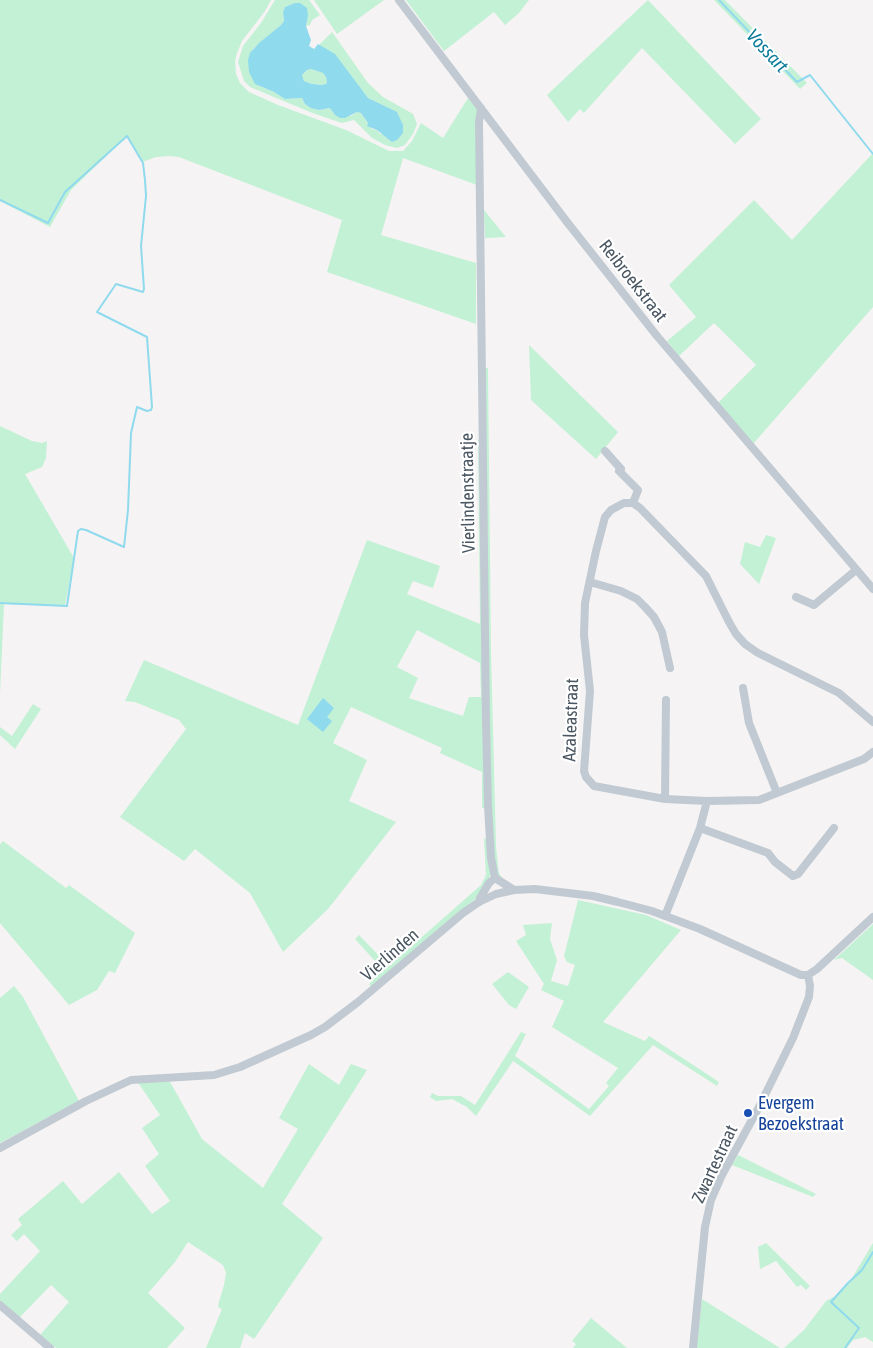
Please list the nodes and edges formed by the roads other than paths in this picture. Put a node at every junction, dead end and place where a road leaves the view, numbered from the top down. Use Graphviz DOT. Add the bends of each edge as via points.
graph roads {
  1 [pos="399,0"];
  2 [pos="481,108"];
  3 [pos="605,452"];
  4 [pos="633,503"];
  5 [pos="856,570"];
  6 [pos="590,582"];
  7 [pos="873,589"];
  8 [pos="796,597"];
  9 [pos="670,668"];
  10 [pos="743,688"];
  11 [pos="666,700"];
  12 [pos="873,722"];
  13 [pos="873,752"];
  14 [pos="777,793"];
  15 [pos="665,799"];
  16 [pos="707,801"];
  17 [pos="700,828"];
  18 [pos="834,828"];
  19 [pos="495,878"];
  20 [pos="514,890"];
  21 [pos="479,902"];
  22 [pos="666,916"];
  23 [pos="873,917"];
  24 [pos="808,975"];
  25 [pos="0,1148"];
  26 [pos="0,1305"];
  27 [pos="50,1348"];
  28 [pos="693,1348"];
  1 -- 2 [label="street, Reibroekstraat"];
  2 -- 5 [label="street, Reibroekstraat" via="657,336"];
  2 -- 19 [label="street, Vierlindenstraatje" via="486,721 488,806"];
  3 -- 4 [label="street" via="621,469 619,472 638,490"];
  4 -- 6 [label="street, Azaleastraat" via="617,506 605,516"];
  4 -- 12 [label="street" via="706,576 729,622 745,644 839,693"];
  5 -- 7 [label="street, Reibroekstraat"];
  5 -- 8 [label="street" via="817,604"];
  6 -- 9 [label="street" via="621,591 645,607 662,632"];
  6 -- 15 [label="street, Azaleastraat" via="585,603 584,635 590,690 584,771 590,782 599,788"];
  10 -- 14 [label="street" via="749,723"];
  11 -- 15 [label="street"];
  13 -- 14 [label="street, Azaleastraat"];
  14 -- 16 [label="street, Azaleastraat" via="759,800"];
  15 -- 16 [label="street, Azaleastraat"];
  16 -- 17 [label="street"];
  17 -- 18 [label="street" via="768,853 793,876 798,874"];
  17 -- 22 [label="street"];
  19 -- 20 [label="street"];
  19 -- 21 [label="street"];
  20 -- 21 [label="street, Vierlinden"];
  20 -- 22 [label="street, Vierlinden" via="535,889 592,896"];
  21 -- 25 [label="street, Vierlinden" via="346,1012 311,1035 240,1067 214,1075 131,1080"];
  22 -- 24 [label="street, Vierlinden" via="797,974"];
  23 -- 24 [label="street"];
  24 -- 28 [label="street, Zwartestraat" via="809,997 793,1038 712,1200 705,1228"];
  26 -- 27 [label="street"];
}
